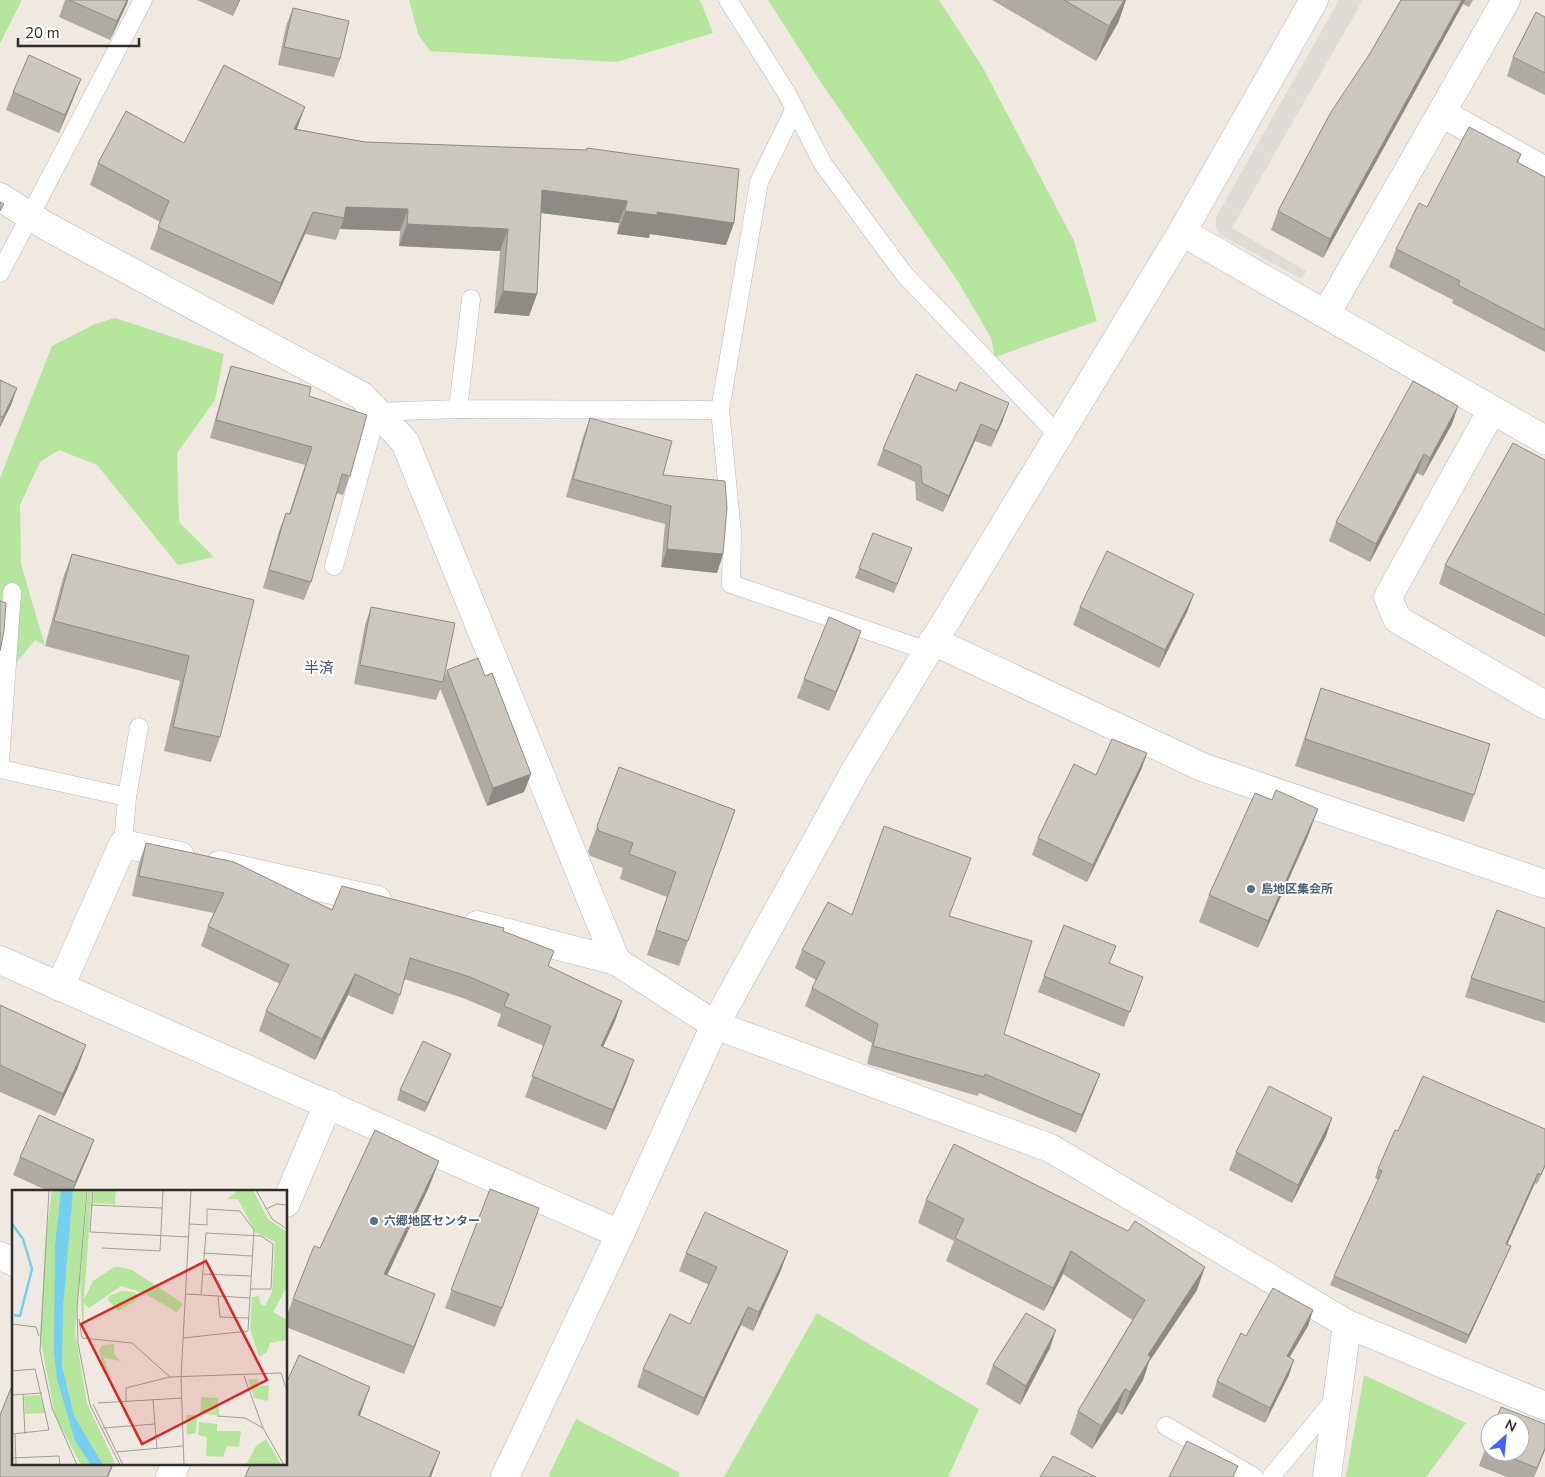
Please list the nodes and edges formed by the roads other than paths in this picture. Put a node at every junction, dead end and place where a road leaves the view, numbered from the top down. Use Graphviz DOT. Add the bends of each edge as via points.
graph roads {
  1 [pos="143,0"];
  2 [pos="728,0"];
  3 [pos="1314,0"];
  4 [pos="1506,0"];
  5 [pos="795,108"];
  6 [pos="1442,113"];
  7 [pos="1545,171"];
  8 [pos="0,197"];
  9 [pos="31,216"];
  10 [pos="1182,232"];
  11 [pos="0,272"];
  12 [pos="471,299"];
  13 [pos="1326,314"];
  14 [pos="458,408"];
  15 [pos="720,410"];
  16 [pos="1492,410"];
  17 [pos="377,412"];
  18 [pos="1058,435"];
  19 [pos="1545,440"];
  20 [pos="334,566"];
  21 [pos="12,592"];
  22 [pos="930,646"];
  23 [pos="1545,705"];
  24 [pos="139,727"];
  25 [pos="0,761"];
  26 [pos="0,769"];
  27 [pos="127,797"];
  28 [pos="123,844"];
  29 [pos="1545,884"];
  30 [pos="399,905"];
  31 [pos="455,920"];
  32 [pos="0,960"];
  33 [pos="616,961"];
  34 [pos="60,986"];
  35 [pos="715,1025"];
  36 [pos="328,1104"];
  37 [pos="288,1198"];
  38 [pos="620,1234"];
  39 [pos="0,1256"];
  40 [pos="12,1261"];
  41 [pos="1347,1324"];
  42 [pos="1338,1395"];
  43 [pos="1545,1406"];
  44 [pos="1166,1426"];
  45 [pos="176,1464"];
  46 [pos="170,1477"];
  47 [pos="505,1477"];
  48 [pos="1254,1477"];
  49 [pos="1271,1477"];
  50 [pos="1327,1477"];
  1 -- 9 [label="lane"];
  2 -- 5 [label="lane"];
  3 -- 10 [label="street"];
  4 -- 6 [label="street"];
  5 -- 15 [label="lane" via="759,182"];
  5 -- 18 [label="lane" via="823,164 904,274"];
  6 -- 7 [label="street"];
  6 -- 13 [label="street"];
  8 -- 9 [label="street"];
  9 -- 11 [label="lane"];
  9 -- 17 [label="street" via="362,396"];
  10 -- 13 [label="street"];
  10 -- 18 [label="street"];
  12 -- 14 [label="lane"];
  13 -- 16 [label="street"];
  14 -- 15 [label="lane"];
  14 -- 17 [label="lane"];
  15 -- 22 [label="lane" via="732,533 731,584"];
  16 -- 19 [label="street"];
  16 -- 23 [label="street" via="1388,597 1397,619"];
  17 -- 20 [label="lane"];
  17 -- 33 [label="street" via="405,442"];
  18 -- 22 [label="street"];
  21 -- 25 [label="lane"];
  22 -- 29 [label="street" via="1202,767"];
  22 -- 35 [label="street" via="855,771"];
  24 -- 27 [label="lane"];
  26 -- 27 [label="lane"];
  27 -- 28 [label="lane"];
  28 -- 30 [label="street"];
  28 -- 34 [label="street"];
  31 -- 33 [label="street"];
  32 -- 34 [label="street"];
  33 -- 35 [label="street"];
  34 -- 36 [label="street"];
  35 -- 38 [label="street"];
  35 -- 41 [label="street" via="1050,1148"];
  36 -- 37 [label="street"];
  36 -- 38 [label="street"];
  38 -- 47 [label="street"];
  39 -- 40 [label="street"];
  41 -- 42 [label="street"];
  41 -- 43 [label="street"];
  42 -- 49 [label="lane"];
  42 -- 50 [label="street"];
  44 -- 48 [label="lane"];
  45 -- 46 [label="street"];
}
